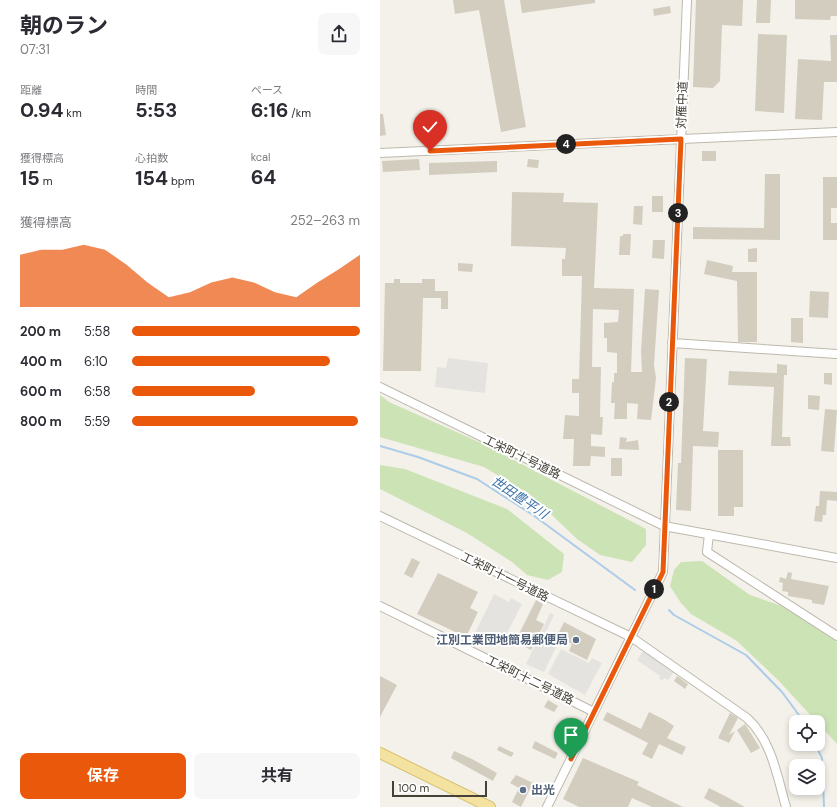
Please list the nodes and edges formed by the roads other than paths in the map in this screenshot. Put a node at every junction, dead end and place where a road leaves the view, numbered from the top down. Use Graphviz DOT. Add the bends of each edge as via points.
graph roads {
  1 [pos="687,0"];
  2 [pos="837,132"];
  3 [pos="681,139"];
  4 [pos="380,153"];
  5 [pos="672,343"];
  6 [pos="837,354"];
  7 [pos="380,387"];
  8 [pos="380,516"];
  9 [pos="664,526"];
  10 [pos="709,534"];
  11 [pos="837,558"];
  12 [pos="380,606"];
  13 [pos="837,636"];
  14 [pos="631,637"];
  15 [pos="594,712"];
  16 [pos="380,753"];
  17 [pos="490,807"];
  18 [pos="547,807"];
  19 [pos="786,807"];
  1 -- 3 [label="street, 対雁中道"];
  2 -- 3 [label="street"];
  3 -- 4 [label="street"];
  3 -- 5 [label="street, 対雁中道"];
  5 -- 6 [label="street"];
  5 -- 9 [label="street, 対雁中道"];
  7 -- 9 [label="street, 工栄町十号道路"];
  8 -- 14 [label="street, 工栄町十一号道路"];
  9 -- 10 [label="street, 工栄町十号道路"];
  9 -- 14 [label="street, 対雁中道" via="663,572"];
  10 -- 11 [label="street, 工栄町十号道路"];
  10 -- 13 [label="street" via="707,552"];
  12 -- 15 [label="street, 工栄町十二号道路"];
  14 -- 15 [label="street, 対雁中道"];
  14 -- 19 [label="street, 工栄町十一号道路" via="755,725 772,755"];
  15 -- 18 [label="street, 対雁中道"];
  16 -- 17 [label="main road"];
}
